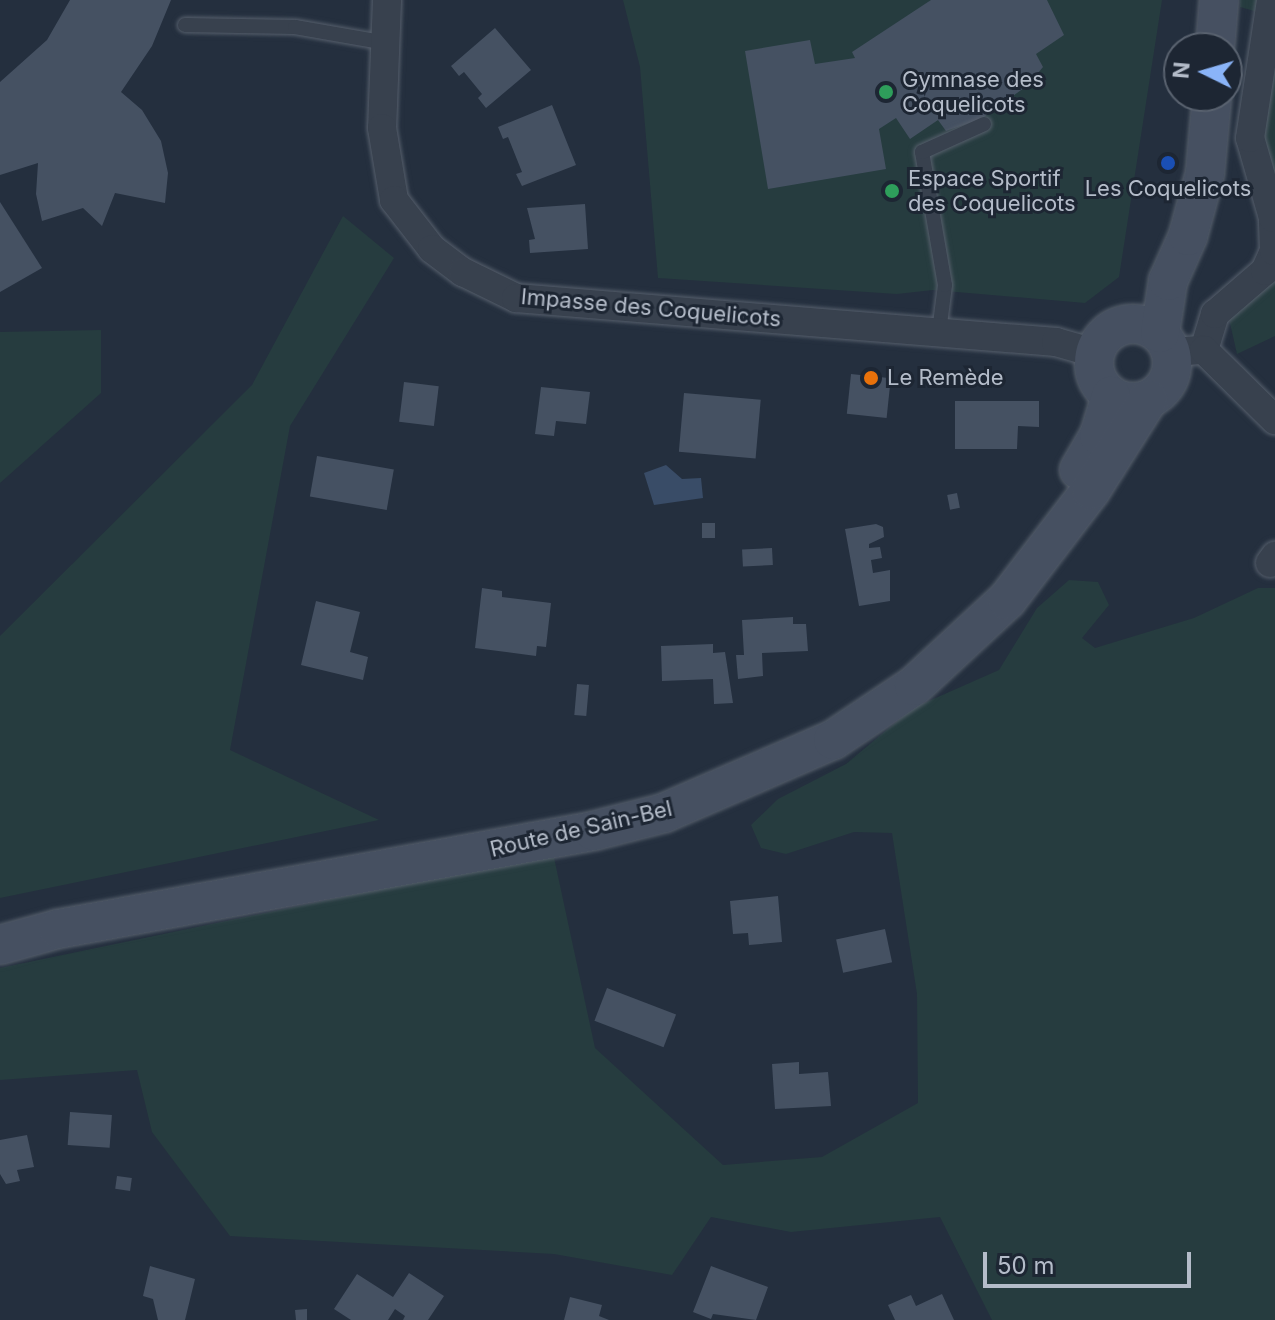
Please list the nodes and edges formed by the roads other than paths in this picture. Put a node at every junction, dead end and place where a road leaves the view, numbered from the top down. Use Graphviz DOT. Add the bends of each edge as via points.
graph roads {
  1 [pos="387,0"];
  2 [pos="1199,0"];
  3 [pos="1219,0"];
  4 [pos="1271,0"];
  5 [pos="185,25"];
  6 [pos="1197,32"];
  7 [pos="1216,32"];
  8 [pos="387,43"];
  9 [pos="1190,112"];
  10 [pos="1211,112"];
  11 [pos="984,124"];
  12 [pos="939,332"];
  13 [pos="1165,340"];
  14 [pos="1095,353"];
  15 [pos="1111,396"];
  16 [pos="1148,400"];
  17 [pos="1275,420"];
  18 [pos="0,920"];
  19 [pos="0,945"];
  1 -- 8 [label="street, Impasse des Coquelicots"];
  2 -- 6 [label="main road"];
  3 -- 7 [label="main road"];
  4 -- 13 [label="street" via="1250,138 1273,218 1274,251 1265,271 1215,314"];
  5 -- 8 [label="lane" via="295,27"];
  8 -- 12 [label="street, Impasse des Coquelicots" via="382,128 394,200 432,249 463,272 516,298"];
  9 -- 13 [label="main road"];
  10 -- 13 [label="main road" via="1205,173 1188,236 1168,281"];
  11 -- 12 [label="lane" via="922,152 945,285"];
  12 -- 14 [label="street, Impasse des Coquelicots" via="1056,342"];
  13 -- 14 [label="main road" via="1106,334"];
  13 -- 16 [label="main road" via="1170,379"];
  13 -- 17 [label="street"];
  14 -- 15 [label="main road" via="1095,372"];
  15 -- 16 [label="main road" via="1136,403"];
  15 -- 18 [label="main road, Route de Sain-Bel" via="1099,436 1072,483 1012,564 954,623 827,719 744,763 600,809"];
  16 -- 19 [label="main road, Route de Sain-Bel" via="1082,503 1007,600 914,686 807,753 664,813 593,831 58,929"];
}
